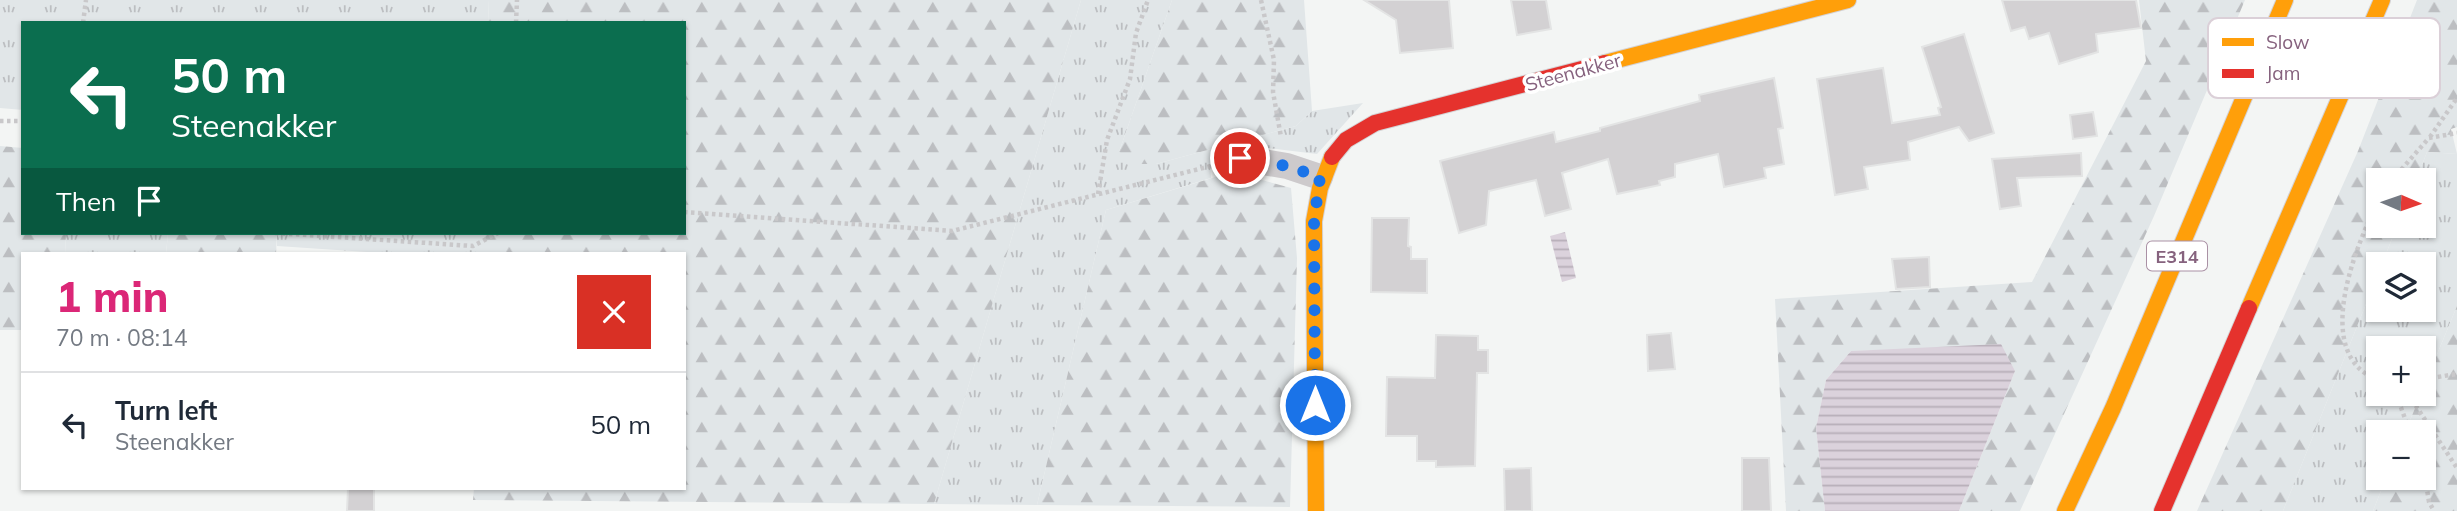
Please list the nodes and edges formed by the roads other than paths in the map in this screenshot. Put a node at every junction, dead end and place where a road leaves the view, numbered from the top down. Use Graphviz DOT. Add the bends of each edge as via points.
graph roads {
  1 [pos="1848,0"];
  2 [pos="2285,0"];
  3 [pos="2382,0"];
  4 [pos="2277,18"];
  5 [pos="2374,18"];
  6 [pos="2244,98"];
  7 [pos="2340,98"];
  8 [pos="1240,158"];
  9 [pos="1320,177"];
  10 [pos="1316,511"];
  11 [pos="2065,511"];
  12 [pos="2162,511"];
  1 -- 9 [label="main road, Steenakker" via="1375,123 1338,146"];
  2 -- 4 [label="main road, E314"];
  3 -- 5 [label="main road"];
  6 -- 11 [label="main road, E314"];
  7 -- 12 [label="main road"];
  8 -- 9 [label="street"];
  9 -- 10 [label="main road, Steenakker" via="1314,221"];
}
